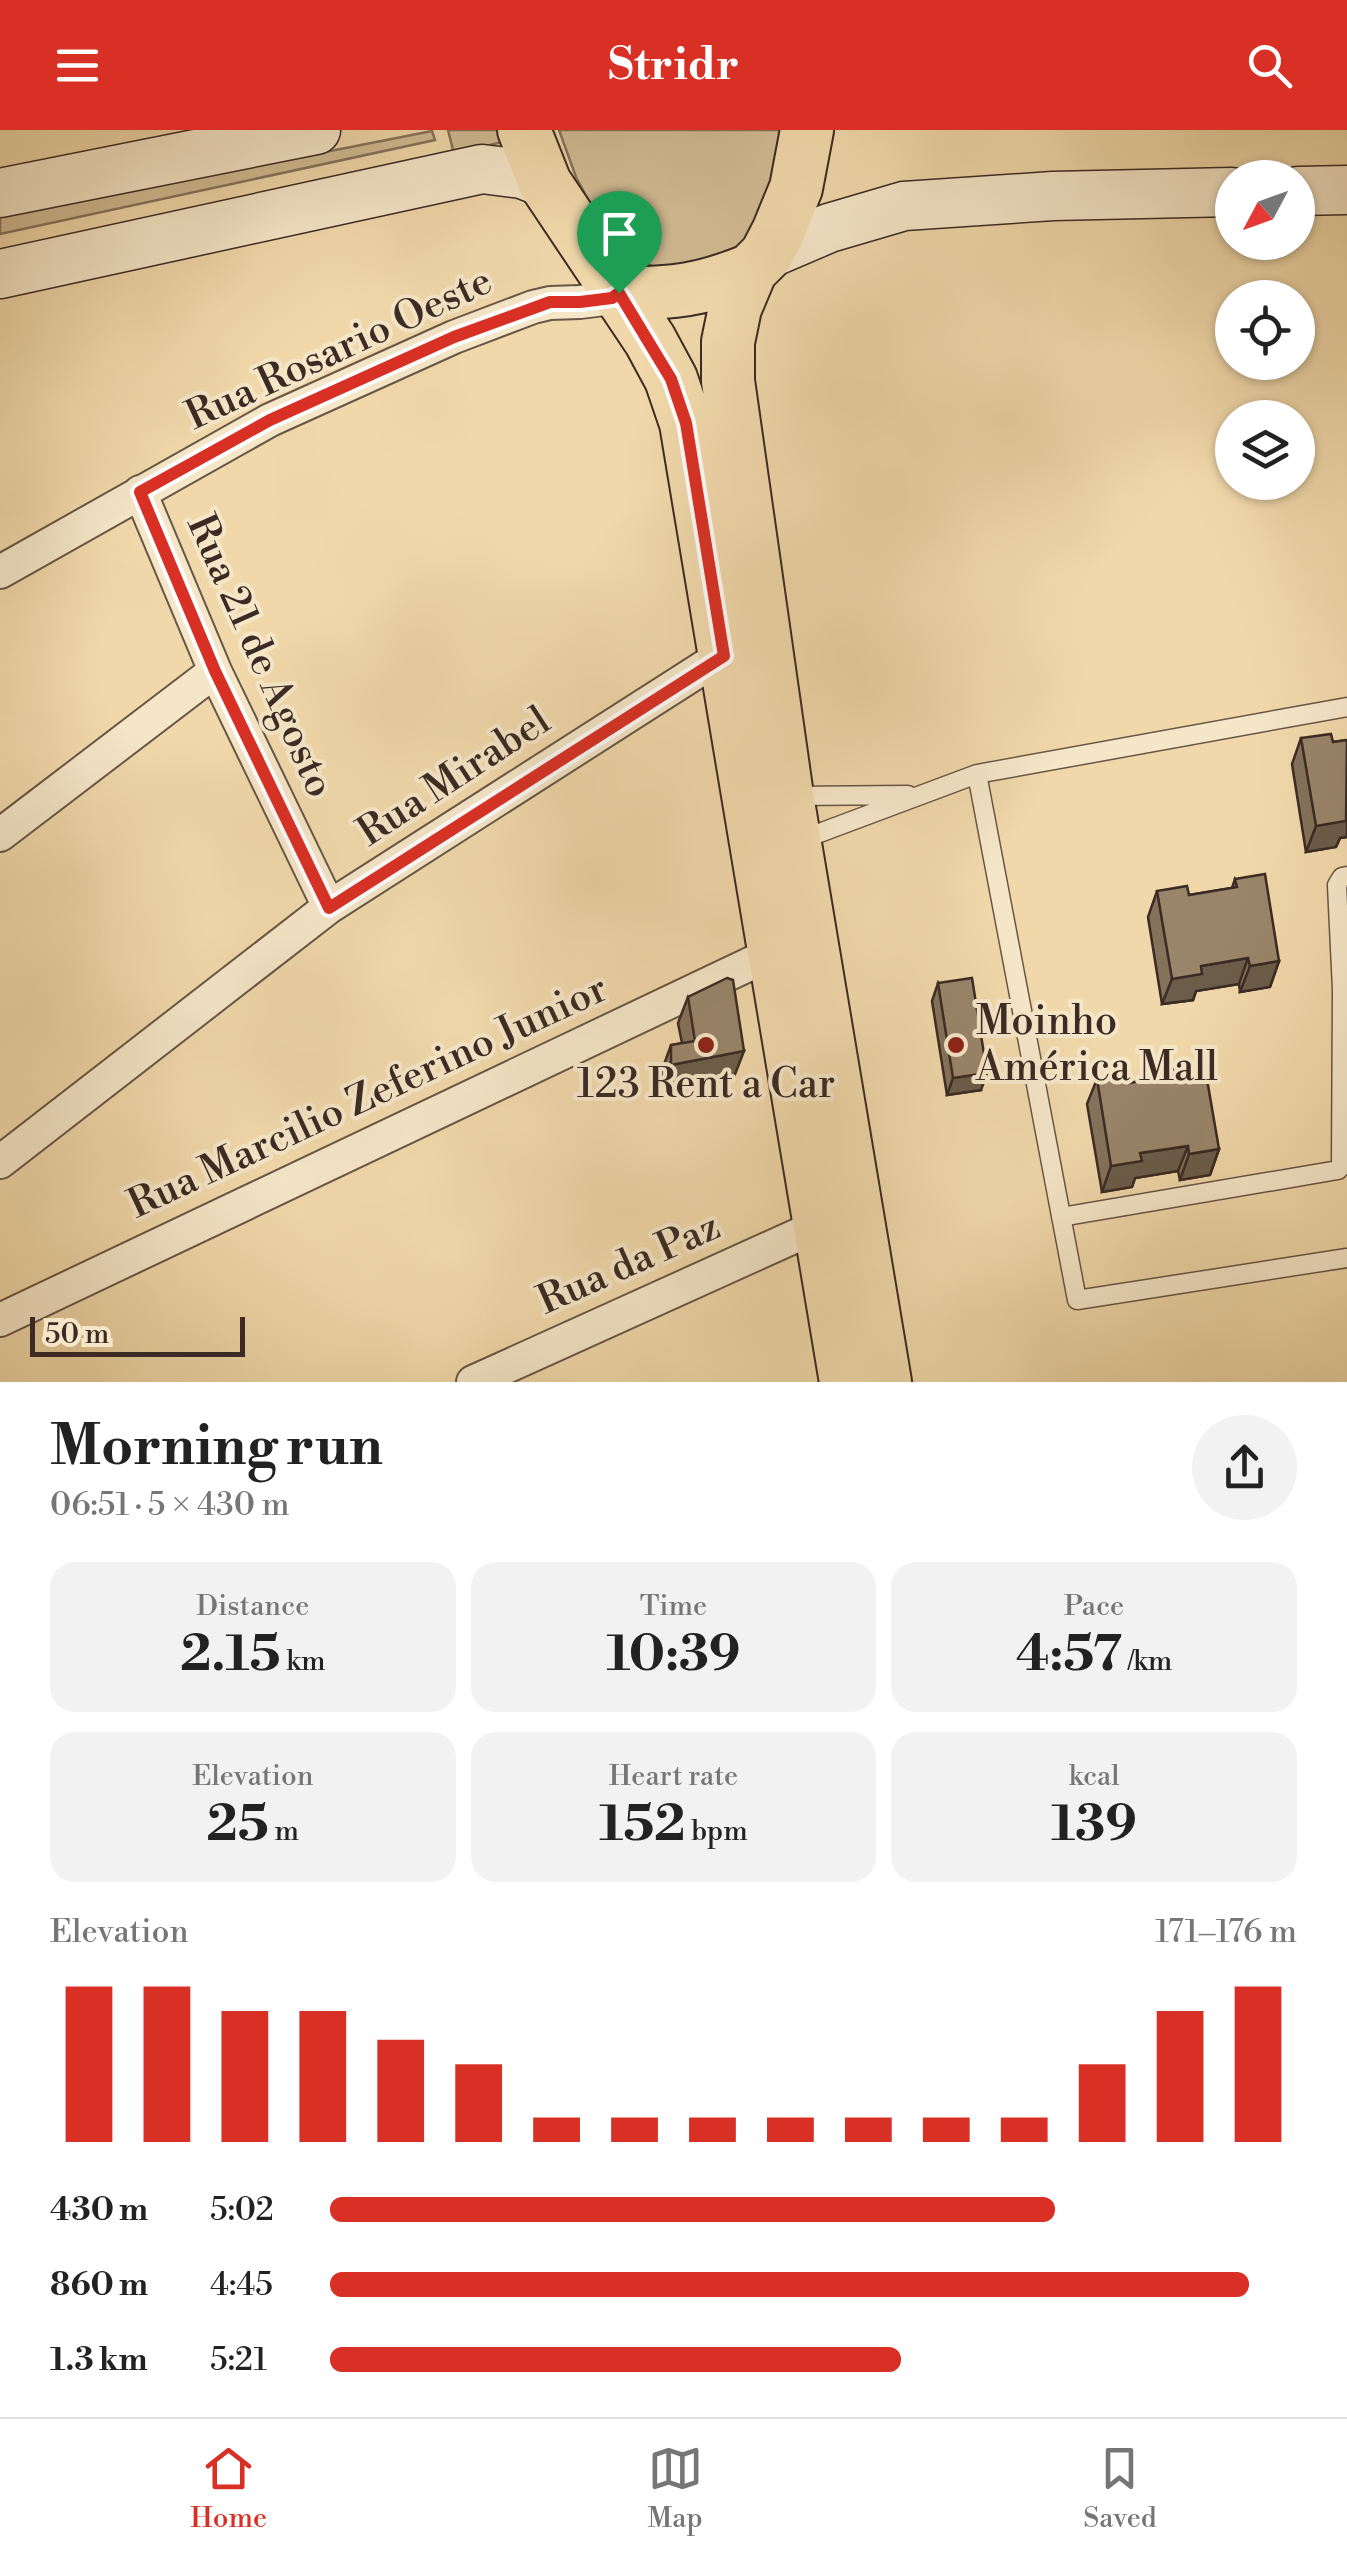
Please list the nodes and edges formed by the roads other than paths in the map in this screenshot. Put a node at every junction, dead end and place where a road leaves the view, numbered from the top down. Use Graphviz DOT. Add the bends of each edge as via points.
graph roads {
  1 [pos="316,130"];
  2 [pos="524,130"];
  3 [pos="807,130"];
  4 [pos="545,183"];
  5 [pos="1347,190"];
  6 [pos="1315,191"];
  7 [pos="0,192"];
  8 [pos="1215,192"];
  9 [pos="758,263"];
  10 [pos="0,274"];
  11 [pos="619,293"];
  12 [pos="140,492"];
  13 [pos="0,572"];
  14 [pos="724,656"];
  15 [pos="215,671"];
  16 [pos="1347,707"];
  17 [pos="977,774"];
  18 [pos="918,795"];
  19 [pos="791,819"];
  20 [pos="0,835"];
  21 [pos="1347,876"];
  22 [pos="329,908"];
  23 [pos="774,953"];
  24 [pos="0,1162"];
  25 [pos="1061,1217"];
  26 [pos="820,1225"];
  27 [pos="1347,1258"];
  28 [pos="0,1320"];
  29 [pos="473,1382"];
  30 [pos="846,1382"];
  31 [pos="885,1382"];
  1 -- 7 [label="main road"];
  2 -- 4 [label="main road"];
  3 -- 9 [label="main road" via="796,188"];
  4 -- 10 [label="main road" via="506,170 466,171"];
  4 -- 11 [label="main road"];
  5 -- 6 [label="main road"];
  8 -- 9 [label="main road" via="904,206 828,228"];
  9 -- 11 [label="main road" via="688,291"];
  9 -- 19 [label="main road" via="735,308 728,381"];
  11 -- 12 [label="street, Rua Rosario Oeste" via="550,302 454,337 270,420"];
  11 -- 14 [label="main road" via="671,379 686,423"];
  12 -- 13 [label="street, Rua Rosario Oeste"];
  12 -- 15 [label="street, Rua 21 de Agosto"];
  14 -- 22 [label="street, Rua Mirabel"];
  14 -- 23 [label="main road"];
  15 -- 20 [label="street"];
  15 -- 22 [label="street, Rua 21 de Agosto"];
  16 -- 17 [label="lane"];
  17 -- 18 [label="lane"];
  17 -- 25 [label="lane"];
  18 -- 19 [label="lane"];
  18 -- 19 [label="lane" via="824,833"];
  19 -- 31 [label="main road"];
  21 -- 25 [label="lane" via="1336,886 1341,1167"];
  22 -- 24 [label="street, Rua Mirabel"];
  23 -- 26 [label="main road"];
  23 -- 28 [label="street, Rua Marcilio Zeferino Junior"];
  25 -- 27 [label="lane" via="1077,1300"];
  26 -- 29 [label="street, Rua da Paz"];
  26 -- 30 [label="main road"];
}
